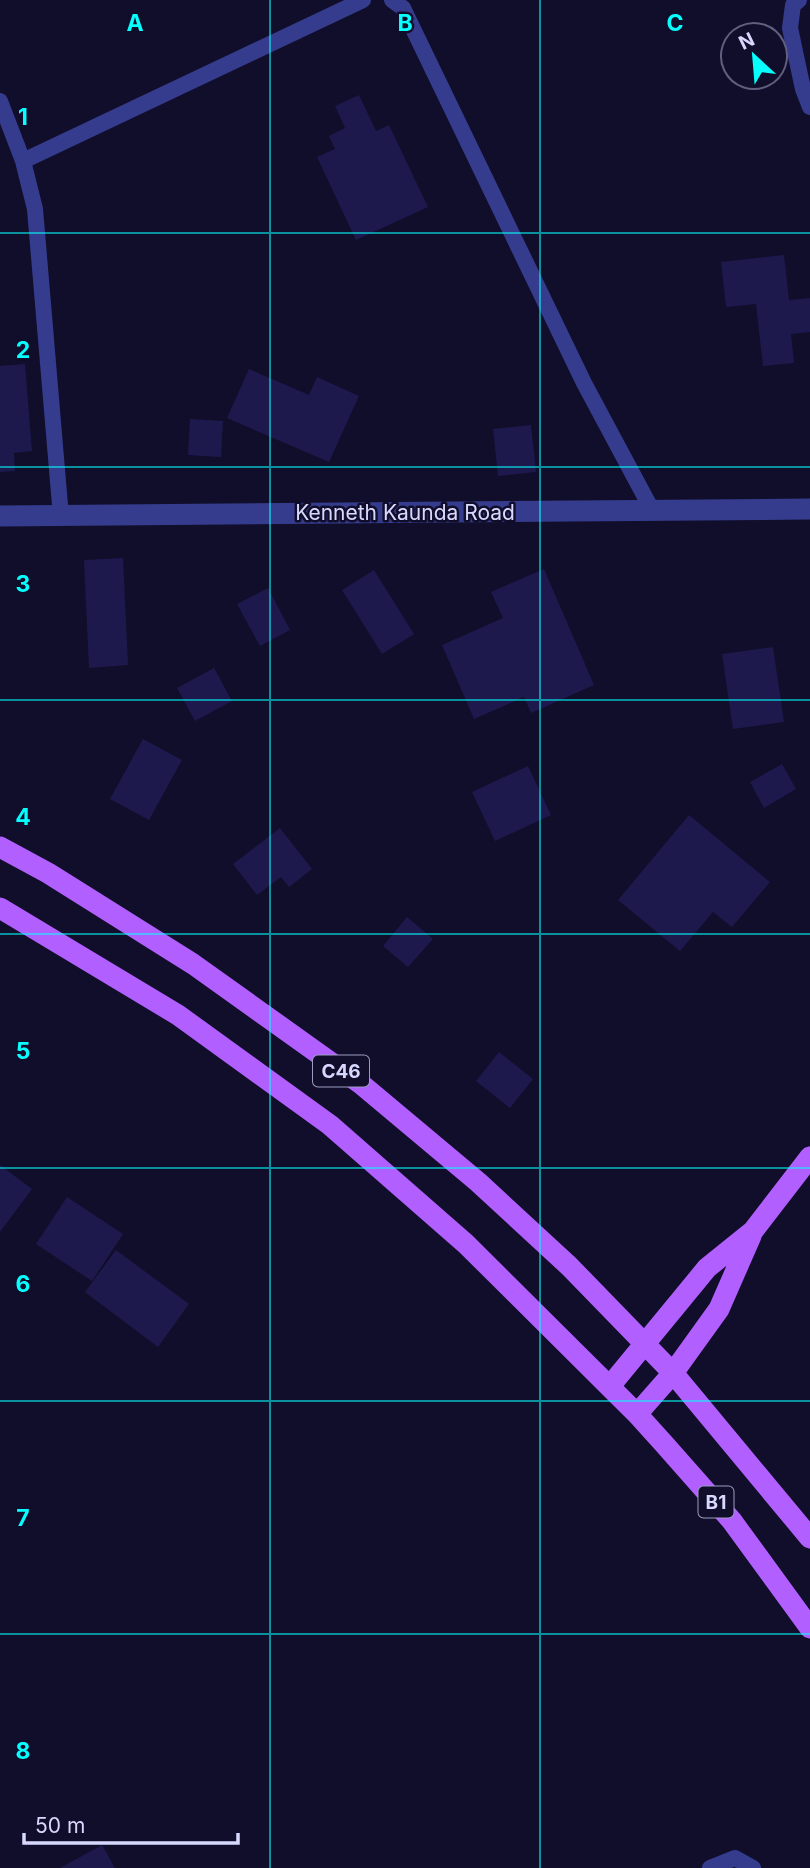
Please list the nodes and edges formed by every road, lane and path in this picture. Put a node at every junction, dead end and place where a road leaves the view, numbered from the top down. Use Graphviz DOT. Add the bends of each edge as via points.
graph roads {
  1 [pos="363,0"];
  2 [pos="392,0"];
  3 [pos="799,0"];
  4 [pos="0,101"];
  5 [pos="810,107"];
  6 [pos="23,162"];
  7 [pos="810,509"];
  8 [pos="652,510"];
  9 [pos="0,516"];
  10 [pos="61,517"];
  11 [pos="0,847"];
  12 [pos="0,908"];
  13 [pos="810,1157"];
  14 [pos="753,1231"];
  15 [pos="644,1345"];
  16 [pos="673,1373"];
  17 [pos="610,1386"];
  18 [pos="637,1414"];
  19 [pos="810,1538"];
  20 [pos="810,1628"];
  21 [pos="710,1868"];
  22 [pos="753,1868"];
  1 -- 6 [label="lane"];
  2 -- 8 [label="lane" via="403,8 584,383"];
  3 -- 5 [label="lane" via="793,5 790,28"];
  4 -- 6 [label="lane"];
  6 -- 10 [label="lane" via="35,209"];
  7 -- 8 [label="street, Kenneth Kaunda Road"];
  8 -- 10 [label="street, Kenneth Kaunda Road"];
  9 -- 10 [label="street, Kenneth Kaunda Road"];
  11 -- 15 [label="main road, C46" via="193,964 360,1084 478,1182 569,1266"];
  12 -- 17 [label="main road, C46" via="178,1015 330,1125 466,1244"];
  13 -- 14 [label="main road"];
  14 -- 15 [label="main road" via="707,1268"];
  14 -- 16 [label="main road" via="719,1309"];
  15 -- 16 [label="main road, B1"];
  15 -- 17 [label="main road"];
  16 -- 18 [label="main road"];
  16 -- 19 [label="main road, B1"];
  17 -- 18 [label="main road, B1"];
  18 -- 20 [label="main road, B1" via="732,1521"];
  21 -- 22 [label="lane" via="735,1858"];
}
